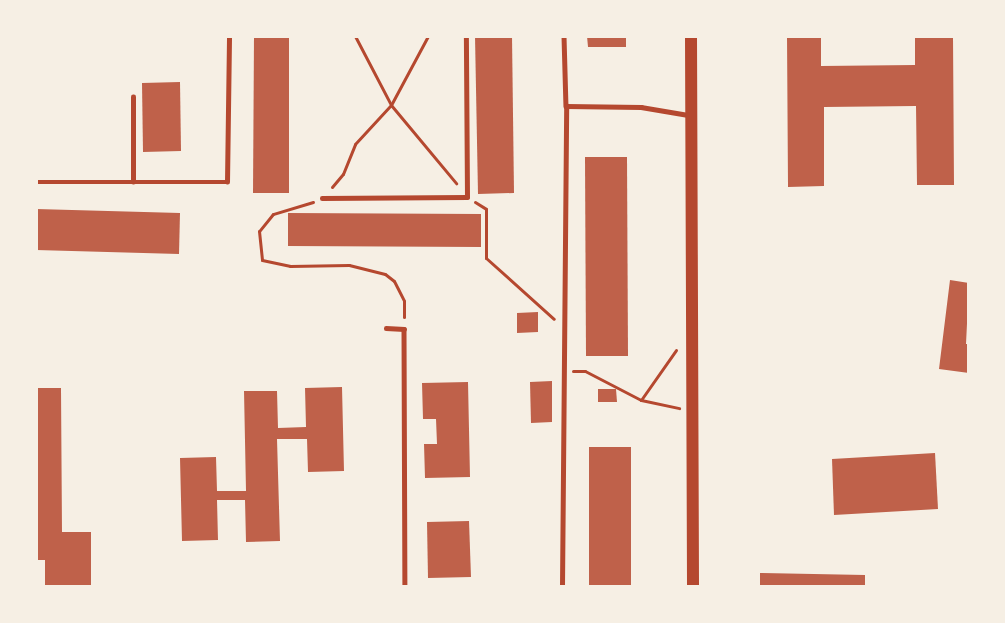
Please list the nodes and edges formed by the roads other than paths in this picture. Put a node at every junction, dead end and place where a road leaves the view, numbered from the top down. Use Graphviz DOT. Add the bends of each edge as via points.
graph roads {
  1 [pos="229,36"];
  2 [pos="466,36"];
  3 [pos="564,36"];
  4 [pos="691,36"];
  5 [pos="133,97"];
  6 [pos="566,106"];
  7 [pos="691,115"];
  8 [pos="133,182"];
  9 [pos="36,183"];
  10 [pos="322,198"];
  11 [pos="386,328"];
  12 [pos="405,587"];
  13 [pos="562,587"];
  14 [pos="693,587"];
  1 -- 8 [label="lane" via="227,182"];
  2 -- 10 [label="lane" via="467,197"];
  3 -- 6 [label="lane"];
  4 -- 7 [label="main road"];
  5 -- 8 [label="lane"];
  6 -- 7 [label="lane" via="641,107"];
  6 -- 13 [label="lane"];
  7 -- 14 [label="main road"];
  8 -- 9 [label="lane"];
  11 -- 12 [label="lane" via="404,328"];
}
